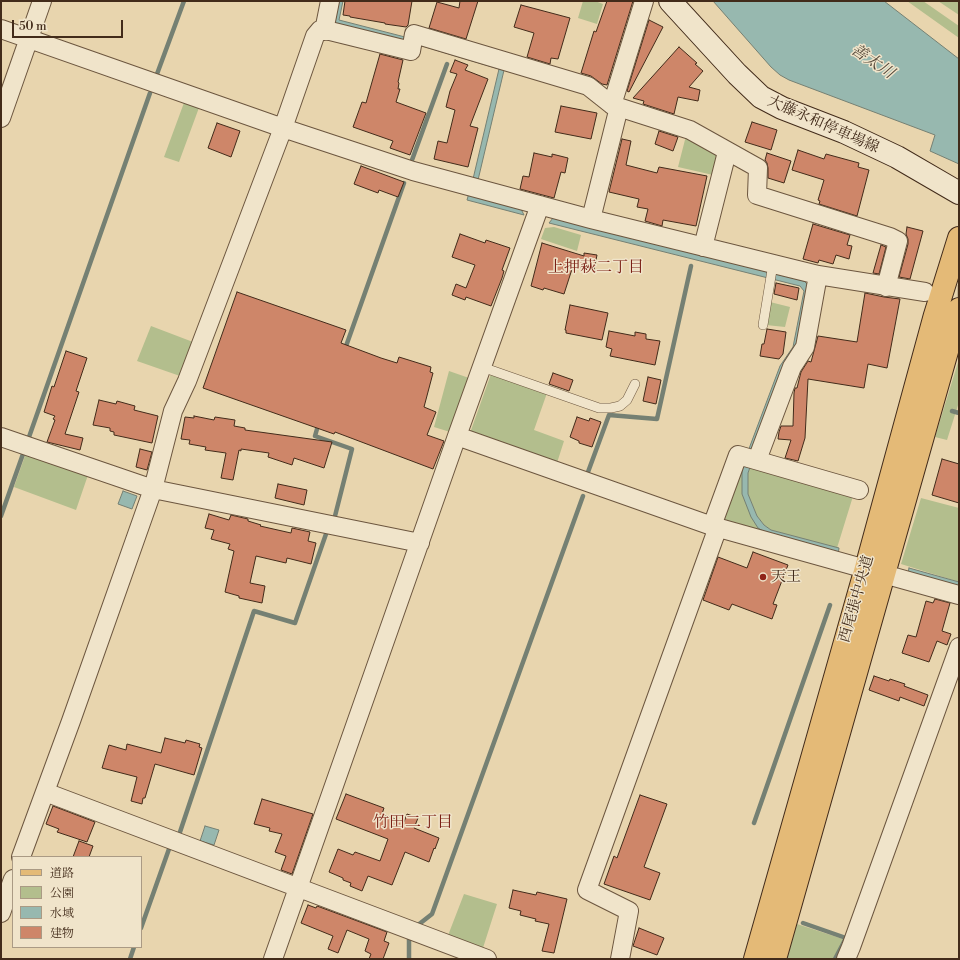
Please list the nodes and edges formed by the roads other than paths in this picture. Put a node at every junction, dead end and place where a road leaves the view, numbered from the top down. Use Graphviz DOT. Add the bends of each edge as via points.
graph roads {
  1 [pos="42,1"];
  2 [pos="330,1"];
  3 [pos="644,1"];
  4 [pos="670,1"];
  5 [pos="1,29"];
  6 [pos="324,31"];
  7 [pos="29,39"];
  8 [pos="615,106"];
  9 [pos="1,118"];
  10 [pos="283,128"];
  11 [pos="727,152"];
  12 [pos="959,193"];
  13 [pos="540,205"];
  14 [pos="591,218"];
  15 [pos="959,238"];
  16 [pos="703,247"];
  17 [pos="771,271"];
  18 [pos="818,275"];
  19 [pos="886,287"];
  20 [pos="925,292"];
  21 [pos="959,309"];
  22 [pos="763,325"];
  23 [pos="482,367"];
  24 [pos="635,384"];
  25 [pos="457,436"];
  26 [pos="1,437"];
  27 [pos="751,458"];
  28 [pos="152,489"];
  29 [pos="859,490"];
  30 [pos="715,526"];
  31 [pos="420,543"];
  32 [pos="875,571"];
  33 [pos="959,595"];
  34 [pos="959,647"];
  35 [pos="45,792"];
  36 [pos="21,856"];
  37 [pos="299,887"];
  38 [pos="7,890"];
  39 [pos="1,914"];
  40 [pos="274,959"];
  41 [pos="487,959"];
  42 [pos="620,959"];
  43 [pos="755,959"];
  44 [pos="775,959"];
  45 [pos="846,959"];
  1 -- 7 [label="street"];
  2 -- 6 [label="street"];
  3 -- 8 [label="street"];
  4 -- 12 [label="main road, 大藤永和停車場線" via="736,74 761,97 890,154"];
  5 -- 7 [label="street"];
  6 -- 8 [label="street" via="410,51 414,34 588,86"];
  6 -- 10 [label="street" via="320,30 315,36"];
  7 -- 9 [label="street"];
  7 -- 10 [label="street"];
  8 -- 11 [label="street" via="690,130"];
  8 -- 14 [label="street"];
  10 -- 13 [label="street" via="413,171"];
  10 -- 28 [label="street" via="188,381 173,412"];
  11 -- 16 [label="street"];
  11 -- 19 [label="street" via="758,168 757,195 898,240"];
  13 -- 14 [label="street"];
  13 -- 23 [label="street"];
  14 -- 16 [label="street"];
  15 -- 32 [label="main road, 西尾張中央道" via="935,315"];
  16 -- 17 [label="street"];
  17 -- 18 [label="street"];
  17 -- 22 [label="lane"];
  18 -- 19 [label="street"];
  18 -- 27 [label="street" via="805,347 792,367"];
  19 -- 20 [label="street"];
  21 -- 32 [label="main road, 西尾張中央道"];
  23 -- 24 [label="lane" via="599,408 620,406"];
  23 -- 25 [label="street"];
  25 -- 30 [label="street"];
  25 -- 31 [label="street"];
  26 -- 28 [label="street"];
  27 -- 29 [label="street"];
  27 -- 30 [label="street" via="738,455"];
  28 -- 31 [label="street"];
  28 -- 35 [label="street"];
  30 -- 32 [label="street"];
  30 -- 42 [label="street" via="587,890 629,911"];
  31 -- 37 [label="street"];
  32 -- 33 [label="street"];
  32 -- 43 [label="main road, 西尾張中央道"];
  32 -- 44 [label="main road, 西尾張中央道"];
  34 -- 45 [label="street"];
  35 -- 36 [label="street"];
  35 -- 37 [label="street"];
  37 -- 40 [label="street"];
  37 -- 41 [label="street"];
  38 -- 39 [label="street"];
}
